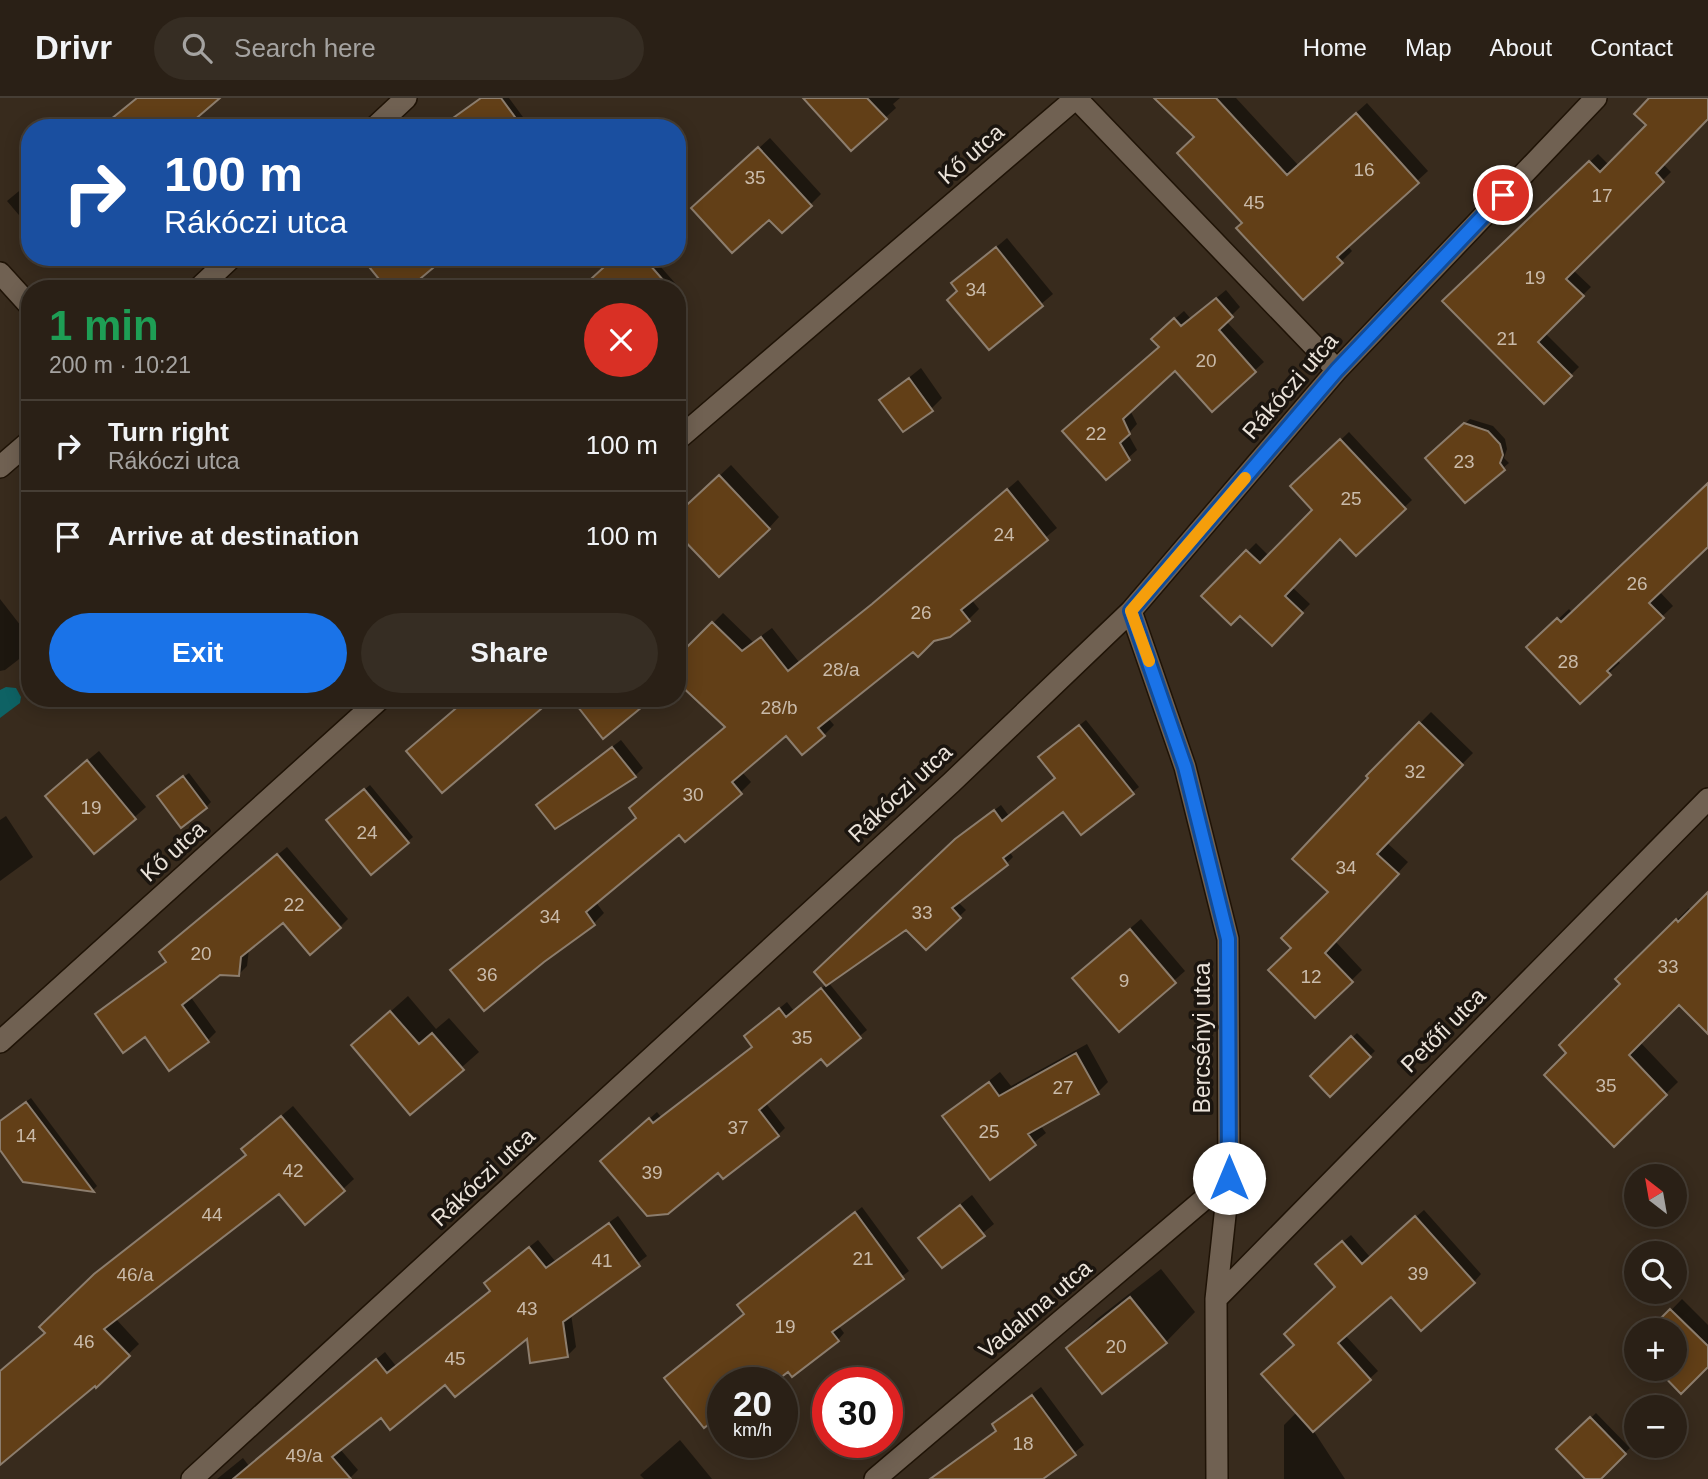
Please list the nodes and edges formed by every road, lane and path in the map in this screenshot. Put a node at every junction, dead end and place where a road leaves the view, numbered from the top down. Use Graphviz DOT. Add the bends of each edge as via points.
graph roads {
  1 [pos="406,98"];
  2 [pos="1596,98"];
  3 [pos="384,119"];
  4 [pos="222,266"];
  5 [pos="0,273"];
  6 [pos="208,280"];
  7 [pos="21,296"];
  8 [pos="1337,370"];
  9 [pos="686,432"];
  10 [pos="21,448"];
  11 [pos="0,467"];
  12 [pos="1131,611"];
  13 [pos="371,707"];
  14 [pos="1708,799"];
  15 [pos="0,1042"];
  16 [pos="1229,1178"];
  17 [pos="1216,1299"];
  18 [pos="192,1479"];
  19 [pos="875,1479"];
  20 [pos="1217,1479"];
  1 -- 3 [label="street"];
  2 -- 8 [label="street, Rákóczi utca"];
  4 -- 6 [label="street"];
  5 -- 7 [label="street"];
  8 -- 9 [label="street, Kő utca" via="1076,98"];
  8 -- 12 [label="street, Rákóczi utca"];
  10 -- 11 [label="street"];
  12 -- 16 [label="street, Bercsényi utca" via="1185,767 1228,939"];
  12 -- 18 [label="street, Rákóczi utca" via="951,783"];
  13 -- 15 [label="street, Kő utca"];
  14 -- 17 [label="street, Petőfi utca"];
  16 -- 17 [label="street, Bercsényi utca"];
  16 -- 19 [label="street, Vadalma utca"];
  17 -- 20 [label="street, Bercsényi utca"];
}
